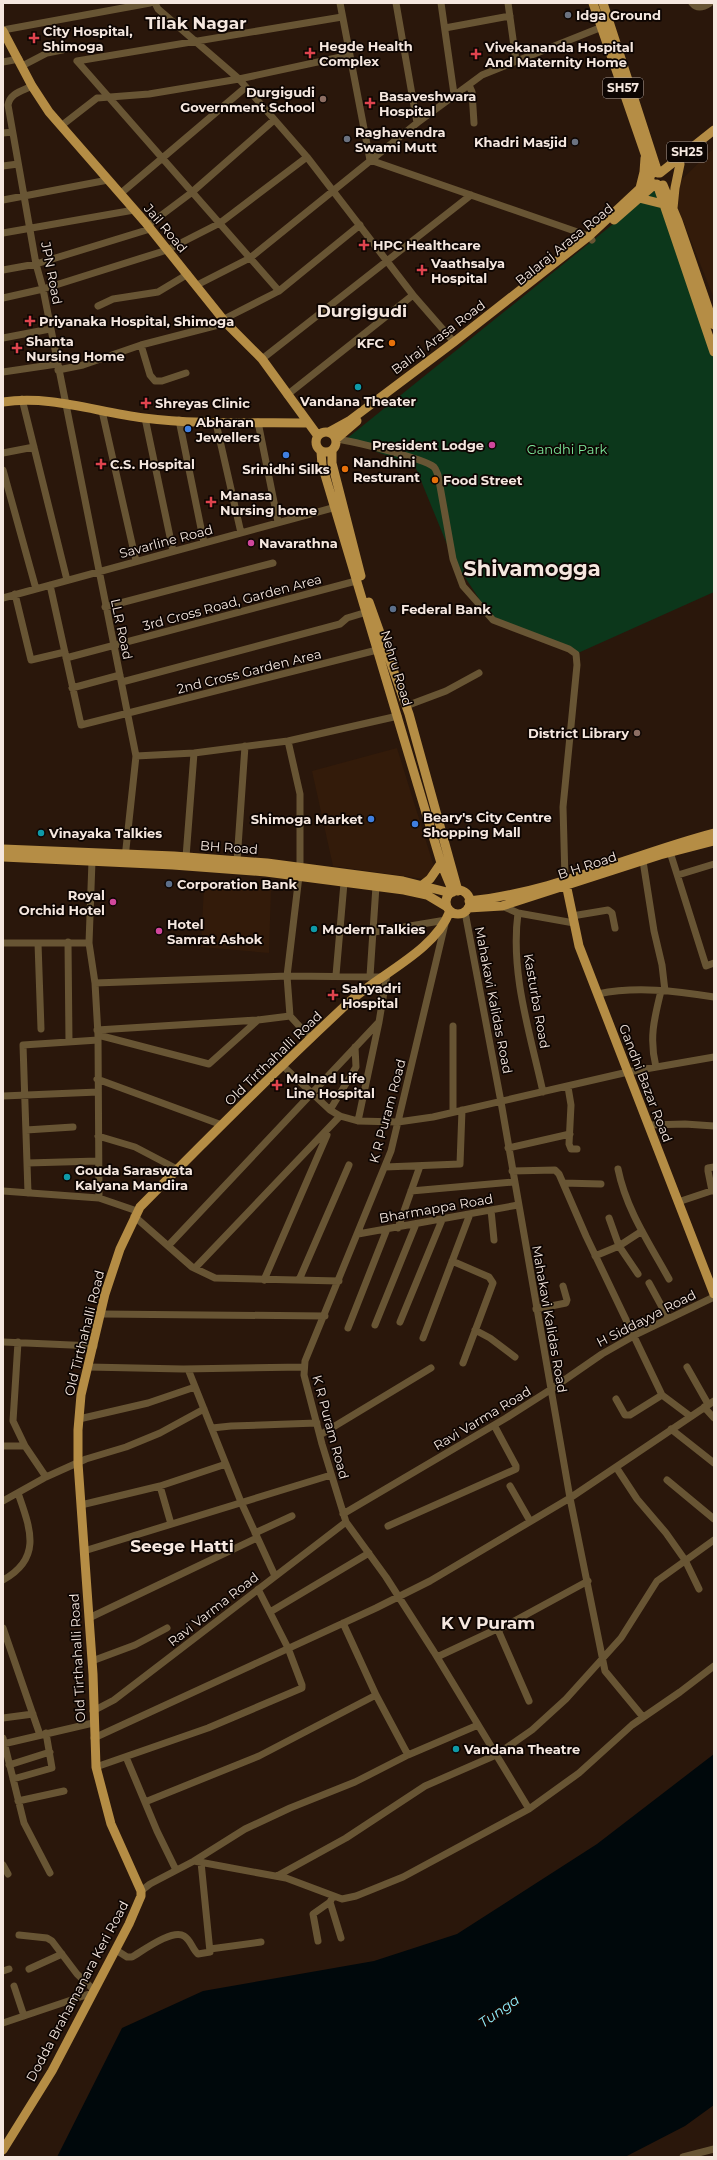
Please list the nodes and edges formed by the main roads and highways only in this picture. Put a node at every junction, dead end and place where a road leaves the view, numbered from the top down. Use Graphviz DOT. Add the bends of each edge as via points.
graph roads {
  1 [pos="593,3"];
  2 [pos="603,3"];
  3 [pos="3,31"];
  4 [pos="714,130"];
  5 [pos="714,138"];
  6 [pos="644,150"];
  7 [pos="680,164"];
  8 [pos="657,178"];
  9 [pos="640,188"];
  10 [pos="639,198"];
  11 [pos="663,204"];
  12 [pos="673,209"];
  13 [pos="590,238"];
  14 [pos="714,325"];
  15 [pos="714,352"];
  16 [pos="3,402"];
  17 [pos="308,423"];
  18 [pos="329,432"];
  19 [pos="318,436"];
  20 [pos="336,439"];
  21 [pos="332,451"];
  22 [pos="321,452"];
  23 [pos="714,833"];
  24 [pos="714,841"];
  25 [pos="3,849"];
  26 [pos="3,857"];
  27 [pos="125,858"];
  28 [pos="441,863"];
  29 [pos="299,872"];
  30 [pos="566,882"];
  31 [pos="421,886"];
  32 [pos="454,892"];
  33 [pos="467,907"];
  34 [pos="447,916"];
  35 [pos="714,1293"];
  36 [pos="141,1891"];
  37 [pos="3,2150"];
  1 -- 6 [label="main road, SH57"];
  2 -- 8 [label="main road, SH57"];
  3 -- 17 [label="main road, Jail Road" via="32,86 61,126 149,227 225,321 262,359"];
  4 -- 8 [label="main road, Balaraj Arasa Road / SH25"];
  5 -- 7 [label="main road, Balaraj Arasa Road / SH25"];
  6 -- 8 [label="main road, SH57"];
  6 -- 9 [label="main road" via="644,172"];
  7 -- 8 [label="main road, Balaraj Arasa Road / SH25"];
  7 -- 12 [label="main road"];
  8 -- 9 [label="main road, Balraj Arasa Road"];
  8 -- 10 [label="main road, Balaraj Arasa Road"];
  8 -- 11 [label="main road, SH57"];
  8 -- 12 [label="main road, SH57"];
  9 -- 13 [label="main road, Balraj Arasa Road"];
  10 -- 11 [label="main road"];
  10 -- 13 [label="main road, Balaraj Arasa Road"];
  11 -- 15 [label="main road, SH57"];
  12 -- 14 [label="main road, SH57"];
  13 -- 18 [label="main road, Balraj Arasa Road" via="349,421"];
  13 -- 20 [label="main road, Balaraj Arasa Road" via="457,346"];
  16 -- 17 [label="main road" via="22,399 64,402 145,418 216,423"];
  17 -- 19 [label="main road, Jail Road"];
  18 -- 19 [label="main road"];
  18 -- 20 [label="main road"];
  19 -- 22 [label="main road" via="316,445"];
  20 -- 21 [label="main road" via="336,446"];
  21 -- 22 [label="main road"];
  21 -- 32 [label="main road, Nehru Road" via="332,463 362,579 406,706"];
  22 -- 28 [label="main road, Nehru Road" via="322,465"];
  23 -- 30 [label="main road" via="658,848"];
  24 -- 30 [label="main road, B H Road"];
  25 -- 27 [label="main road, BH Road"];
  26 -- 27 [label="main road, BH Road" via="92,861"];
  27 -- 29 [label="main road, BH Road" via="266,872"];
  27 -- 29 [label="main road, BH Road" via="186,857 237,861"];
  28 -- 31 [label="main road" via="430,879"];
  28 -- 32 [label="main road, Nehru Road"];
  29 -- 31 [label="main road, BH Road" via="403,881"];
  29 -- 34 [label="main road, BH Road" via="427,895"];
  30 -- 33 [label="main road"];
  30 -- 33 [label="main road, B H Road" via="502,906"];
  30 -- 35 [label="main road, Gandhi Bazar Road" via="579,946"];
  31 -- 32 [label="main road, BH Road"];
  32 -- 33 [label="main road" via="466,894"];
  32 -- 34 [label="main road" via="446,900"];
  33 -- 34 [label="main road" via="457,914"];
  34 -- 36 [label="main road, Old Tirthahalli Road" via="407,959 349,1002 136,1213 120,1249 105,1294 81,1395 79,1419 78,1463 92,1661 93,1723 96,1767 110,1824"];
  36 -- 37 [label="main road, Dodda Brahamanara Keri Road" via="129,1924 52,2071"];
}
